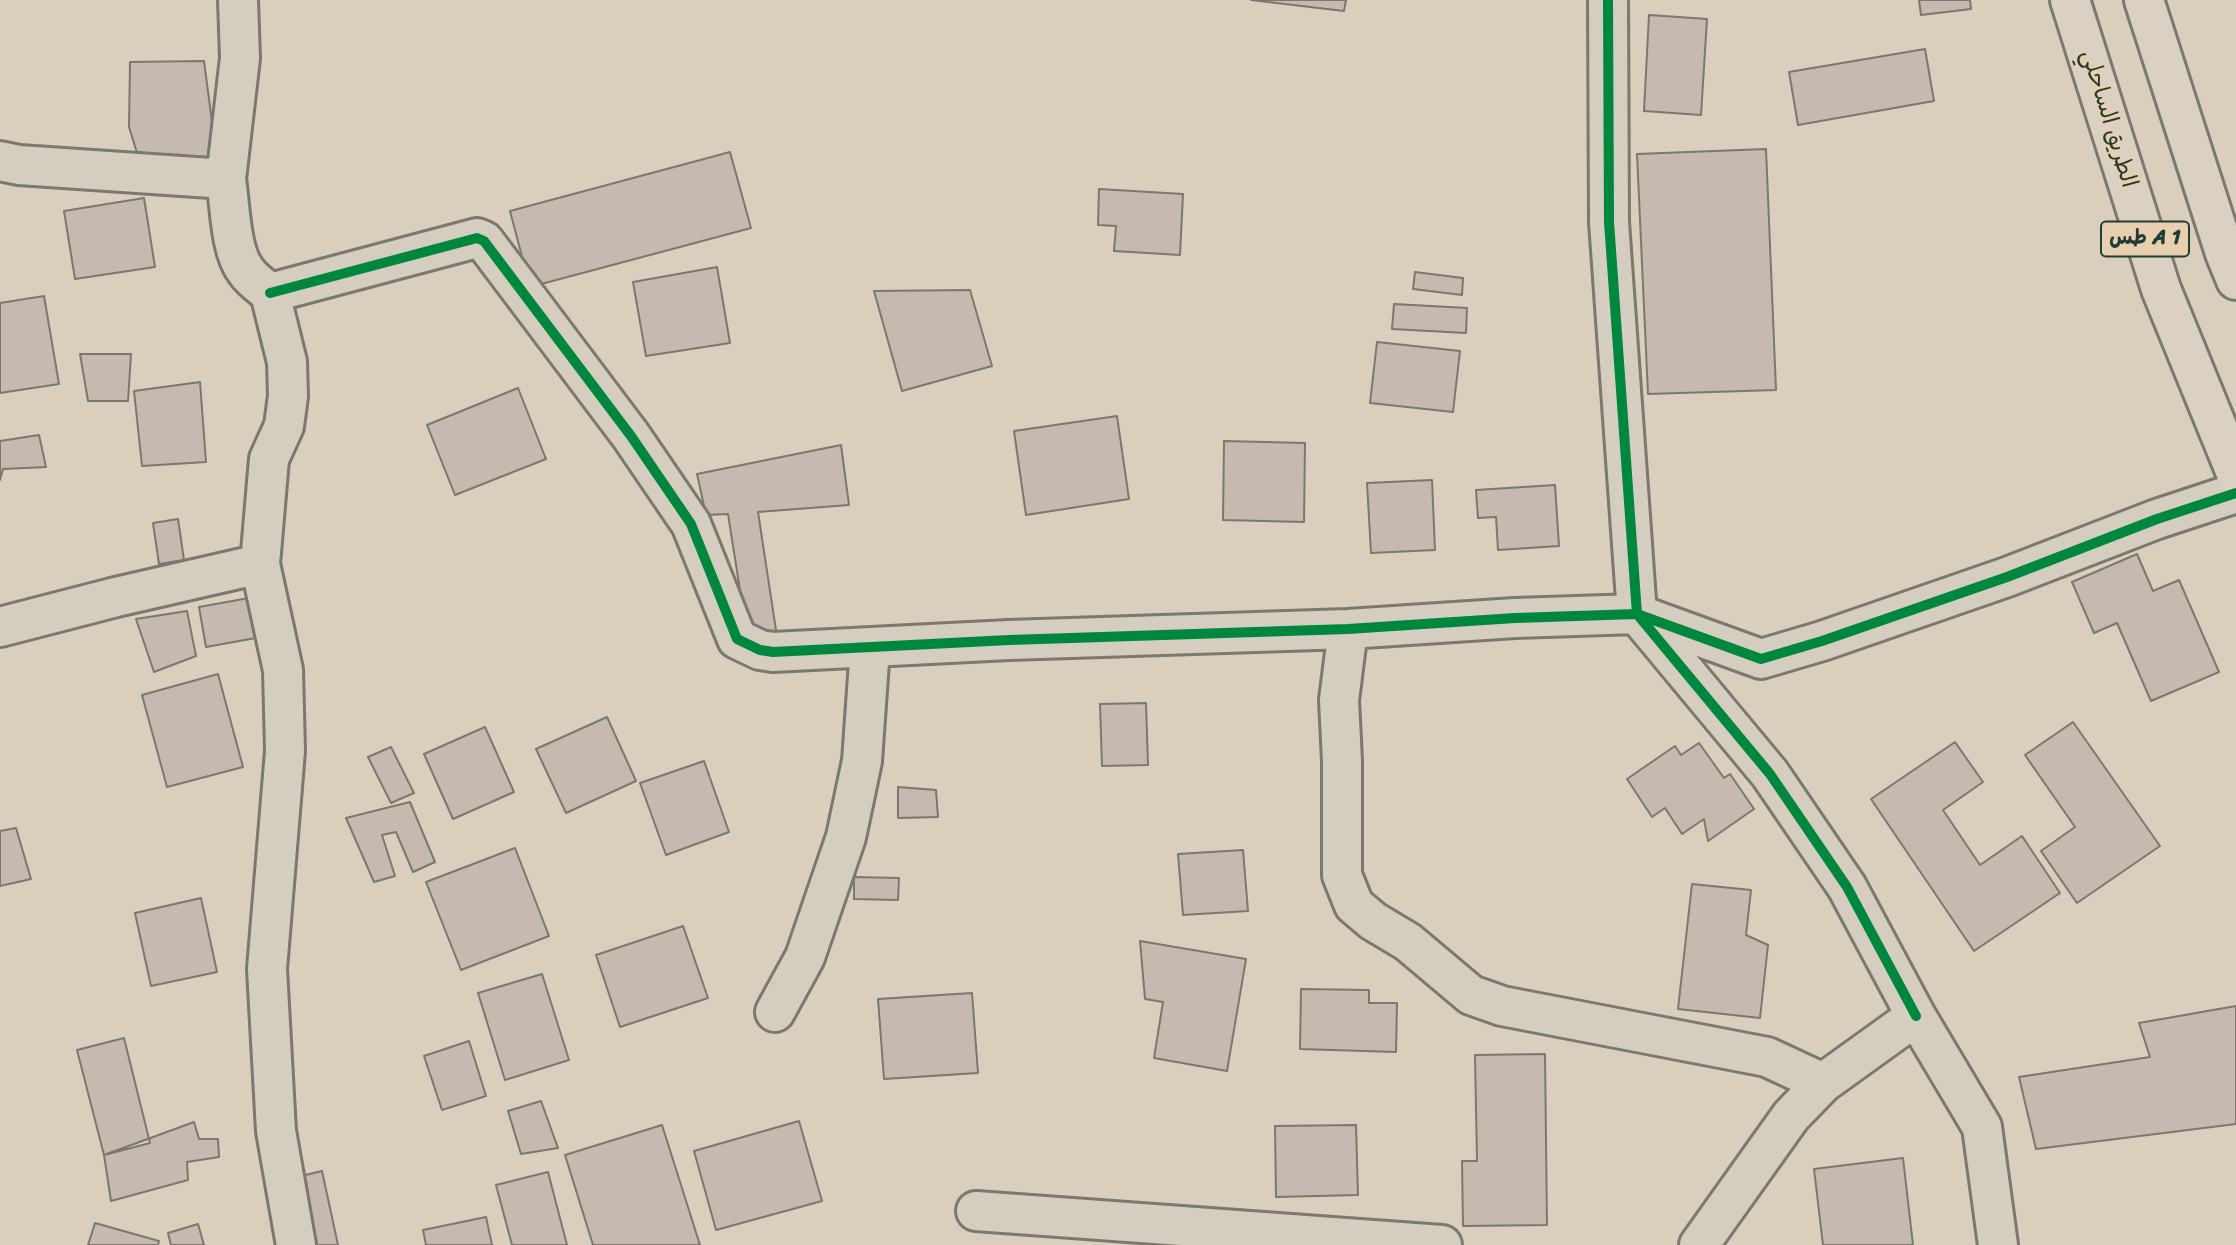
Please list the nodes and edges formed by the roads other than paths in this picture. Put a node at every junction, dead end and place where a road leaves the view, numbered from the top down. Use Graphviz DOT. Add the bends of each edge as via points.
graph roads {
  1 [pos="238,0"];
  2 [pos="1608,0"];
  3 [pos="2070,0"];
  4 [pos="2144,0"];
  5 [pos="0,161"];
  6 [pos="226,179"];
  7 [pos="2232,262"];
  8 [pos="270,293"];
  9 [pos="2236,473"];
  10 [pos="2236,493"];
  11 [pos="260,564"];
  12 [pos="1637,614"];
  13 [pos="0,628"];
  14 [pos="1348,629"];
  15 [pos="870,648"];
  16 [pos="775,1012"];
  17 [pos="1916,1016"];
  18 [pos="1823,1083"];
  19 [pos="976,1211"];
  20 [pos="296,1245"];
  21 [pos="1442,1245"];
  22 [pos="1699,1245"];
  23 [pos="1998,1245"];
  1 -- 6 [label="street" via="240,58"];
  2 -- 12 [label="street" via="1609,222"];
  3 -- 9 [label="highway, الطريق الساحلي / طس A 1" via="2161,289"];
  4 -- 7 [label="highway, طس A 1"];
  5 -- 6 [label="street"];
  6 -- 8 [label="street" via="234,241 243,268"];
  8 -- 11 [label="street" via="287,362 288,396 284,426 269,458"];
  8 -- 15 [label="street" via="477,238 484,241 631,436 691,524 737,639 773,652"];
  10 -- 12 [label="street" via="1761,659"];
  11 -- 13 [label="street"];
  11 -- 20 [label="street" via="283,670 285,751 267,969 276,1131"];
  12 -- 14 [label="street"];
  12 -- 17 [label="street" via="1770,774 1847,887"];
  14 -- 15 [label="street"];
  14 -- 18 [label="street" via="1339,700 1342,875 1354,905 1408,942 1471,995 1525,1011 1767,1058"];
  15 -- 16 [label="street" via="862,761 846,837 805,957"];
  17 -- 18 [label="street"];
  17 -- 23 [label="street" via="1982,1127"];
  18 -- 22 [label="street" via="1791,1116"];
  19 -- 21 [label="street"];
}
